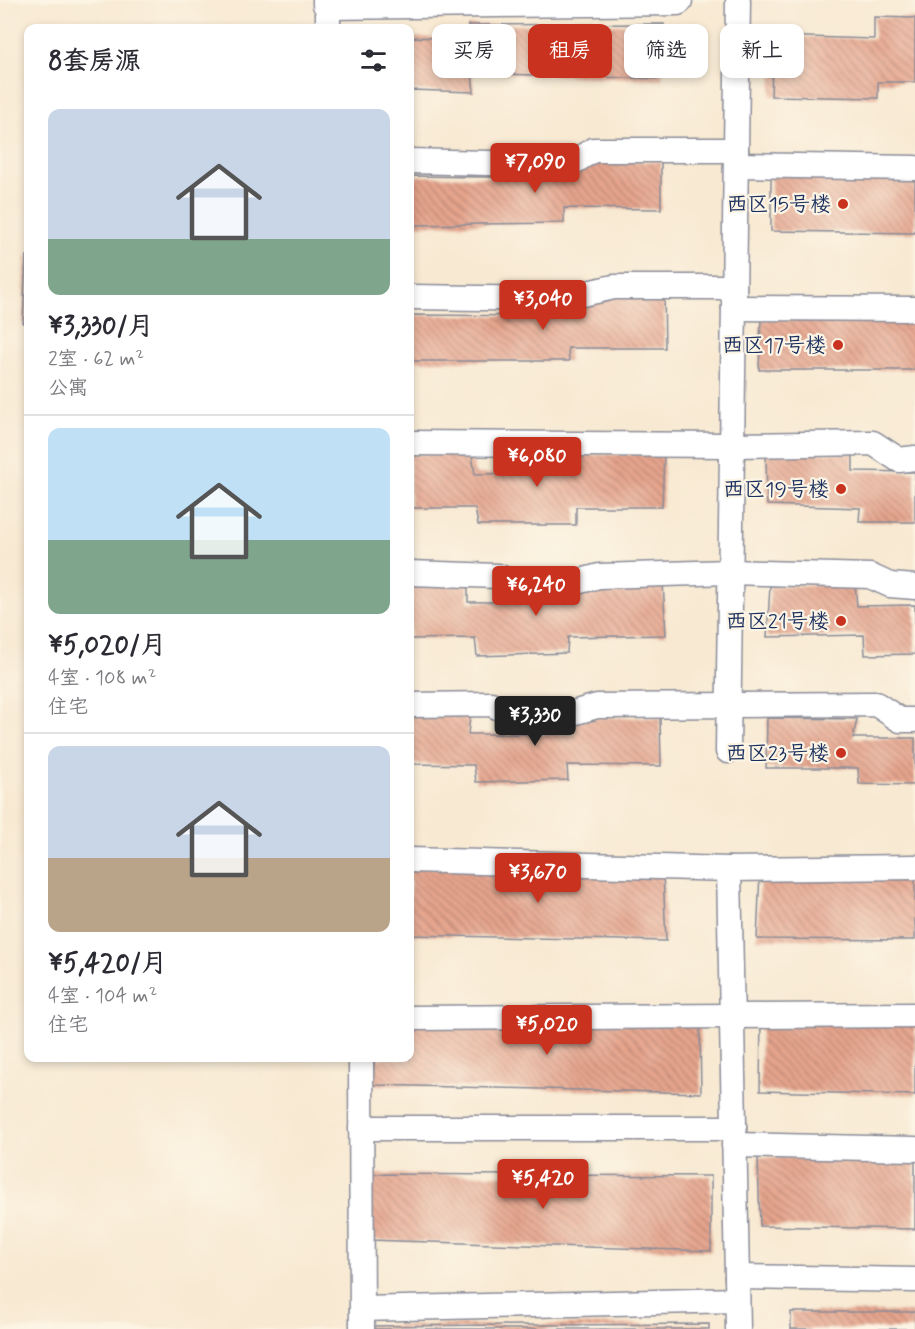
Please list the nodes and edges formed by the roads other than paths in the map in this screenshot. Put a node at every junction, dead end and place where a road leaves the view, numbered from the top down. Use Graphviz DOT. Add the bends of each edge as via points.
graph roads {
  1 [pos="677,0"];
  2 [pos="738,0"];
  3 [pos="328,11"];
  4 [pos="736,157"];
  5 [pos="414,161"];
  6 [pos="915,168"];
  7 [pos="414,297"];
  8 [pos="734,297"];
  9 [pos="915,309"];
  10 [pos="414,443"];
  11 [pos="732,444"];
  12 [pos="915,458"];
  13 [pos="730,572"];
  14 [pos="414,573"];
  15 [pos="915,587"];
  16 [pos="728,704"];
  17 [pos="414,705"];
  18 [pos="915,720"];
  19 [pos="728,751"];
  20 [pos="414,860"];
  21 [pos="915,867"];
  22 [pos="729,869"];
  23 [pos="732,1016"];
  24 [pos="915,1016"];
  25 [pos="414,1018"];
  26 [pos="361,1062"];
  27 [pos="361,1128"];
  28 [pos="734,1137"];
  29 [pos="915,1149"];
  30 [pos="915,1280"];
  31 [pos="737,1289"];
  32 [pos="362,1319"];
  33 [pos="738,1329"];
  1 -- 3 [label="street"];
  2 -- 4 [label="street"];
  4 -- 5 [label="street" via="593,150 569,165"];
  4 -- 6 [label="street"];
  4 -- 8 [label="street"];
  7 -- 8 [label="street" via="560,299 614,287"];
  8 -- 9 [label="street"];
  8 -- 11 [label="street"];
  10 -- 11 [label="street"];
  11 -- 12 [label="street" via="873,443 899,460"];
  11 -- 13 [label="street"];
  13 -- 14 [label="street" via="599,576 566,585 516,585 498,576"];
  13 -- 15 [label="street" via="870,576 890,585"];
  13 -- 16 [label="street"];
  16 -- 17 [label="street" via="597,706 569,714 510,713 491,704"];
  16 -- 18 [label="street" via="876,704 900,720"];
  16 -- 19 [label="street"];
  20 -- 22 [label="street"];
  21 -- 22 [label="street"];
  22 -- 23 [label="street"];
  23 -- 24 [label="street"];
  23 -- 25 [label="street"];
  23 -- 28 [label="street"];
  26 -- 27 [label="street"];
  27 -- 28 [label="street"];
  27 -- 32 [label="street"];
  28 -- 29 [label="street"];
  28 -- 31 [label="street"];
  30 -- 31 [label="street"];
  31 -- 32 [label="street"];
  31 -- 33 [label="street"];
}
